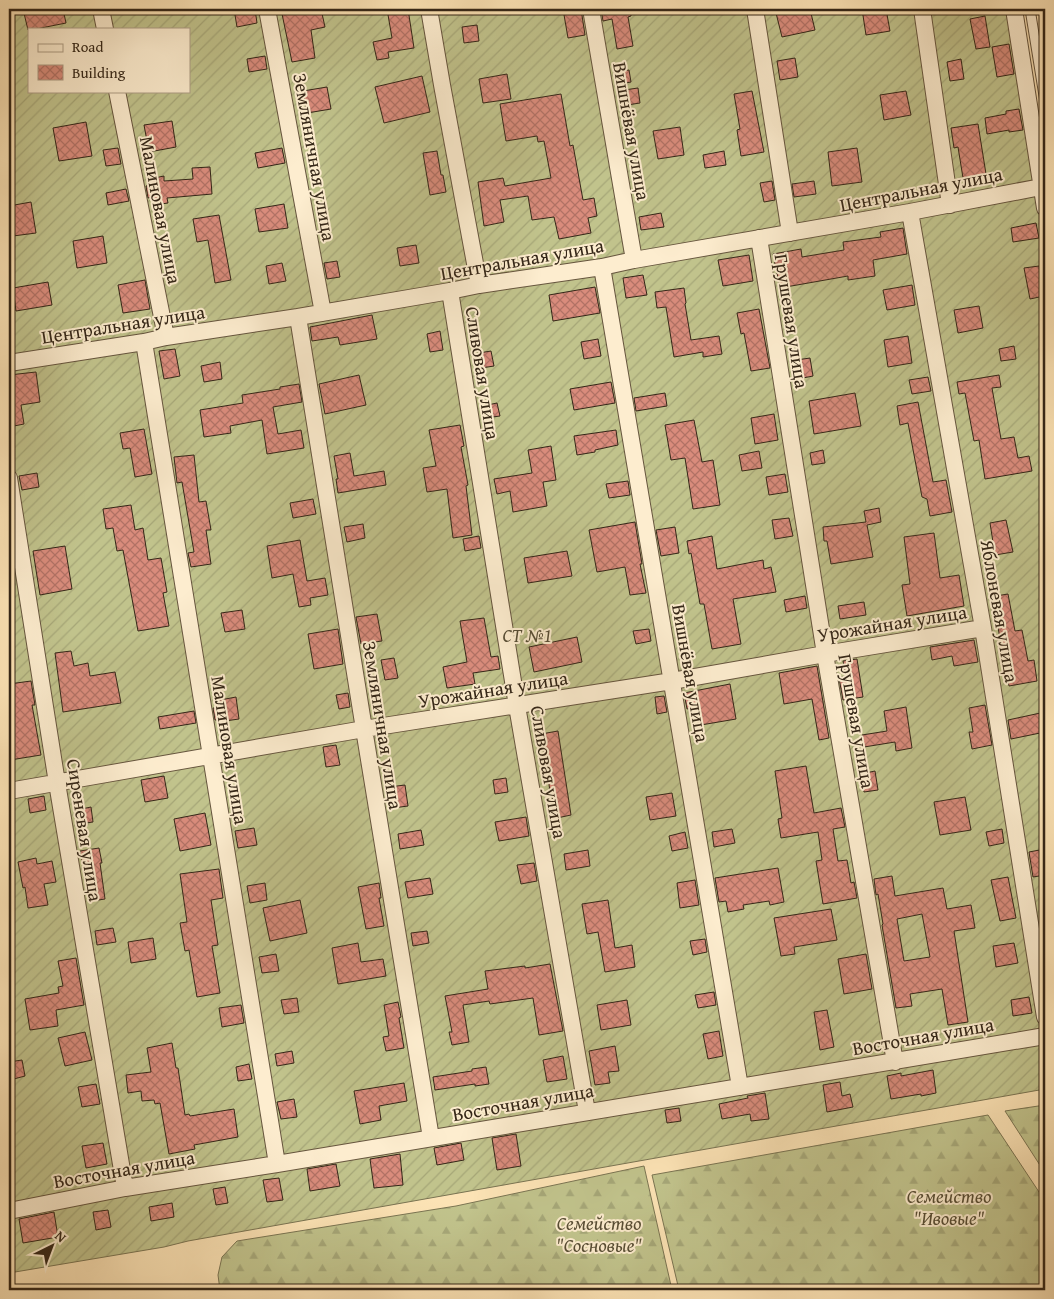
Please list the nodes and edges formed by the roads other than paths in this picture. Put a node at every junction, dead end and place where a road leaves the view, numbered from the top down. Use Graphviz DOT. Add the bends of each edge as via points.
graph roads {
  1 [pos="101,9"];
  2 [pos="267,9"];
  3 [pos="429,9"];
  4 [pos="592,9"];
  5 [pos="755,9"];
  6 [pos="922,9"];
  7 [pos="1014,9"];
  8 [pos="1030,9"];
  9 [pos="105,28"];
  10 [pos="117,92"];
  11 [pos="1045,102"];
  12 [pos="1041,187"];
  13 [pos="950,205"];
  14 [pos="1045,208"];
  15 [pos="910,212"];
  16 [pos="790,233"];
  17 [pos="759,238"];
  18 [pos="634,260"];
  19 [pos="602,266"];
  20 [pos="479,285"];
  21 [pos="450,292"];
  22 [pos="323,313"];
  23 [pos="298,317"];
  24 [pos="166,337"];
  25 [pos="144,342"];
  26 [pos="9,363"];
  27 [pos="9,478"];
  28 [pos="983,628"];
  29 [pos="825,654"];
  30 [pos="672,681"];
  31 [pos="517,706"];
  32 [pos="364,729"];
  33 [pos="211,757"];
  34 [pos="57,783"];
  35 [pos="9,791"];
  36 [pos="1045,1017"];
  37 [pos="1045,1036"];
  38 [pos="894,1062"];
  39 [pos="740,1087"];
  40 [pos="587,1112"];
  41 [pos="431,1138"];
  42 [pos="277,1164"];
  43 [pos="124,1188"];
  44 [pos="9,1210"];
  1 -- 9 [label="street"];
  2 -- 22 [label="street, Земляничная улица"];
  3 -- 20 [label="street, Сливовая улица"];
  4 -- 18 [label="street, Вишнёвая улица"];
  5 -- 16 [label="street, Грушевая улица"];
  6 -- 13 [label="street"];
  7 -- 12 [label="street"];
  8 -- 11 [label="lane"];
  10 -- 24 [label="street, Малиновая улица"];
  12 -- 13 [label="street, Центральная улица"];
  12 -- 14 [label="street"];
  13 -- 15 [label="street, Центральная улица"];
  15 -- 16 [label="street, Центральная улица"];
  15 -- 28 [label="street, Яблоневая улица"];
  16 -- 17 [label="street, Центральная улица"];
  17 -- 18 [label="street, Центральная улица"];
  17 -- 29 [label="street, Грушевая улица"];
  18 -- 19 [label="street, Центральная улица"];
  19 -- 20 [label="street, Центральная улица"];
  19 -- 30 [label="street, Вишнёвая улица"];
  20 -- 21 [label="street, Центральная улица"];
  21 -- 22 [label="street, Центральная улица"];
  21 -- 31 [label="street, Сливовая улица"];
  22 -- 23 [label="street, Центральная улица"];
  23 -- 24 [label="street, Центральная улица"];
  23 -- 32 [label="street, Земляничная улица"];
  24 -- 25 [label="street, Центральная улица"];
  25 -- 26 [label="street, Центральная улица"];
  25 -- 33 [label="street, Малиновая улица"];
  27 -- 34 [label="street, Сиреневая улица"];
  28 -- 29 [label="street, Урожайная улица"];
  28 -- 36 [label="street, Яблоневая улица"];
  29 -- 30 [label="street, Урожайная улица"];
  29 -- 38 [label="street, Грушевая улица"];
  30 -- 31 [label="street, Урожайная улица"];
  30 -- 39 [label="street, Вишнёвая улица"];
  31 -- 32 [label="street, Урожайная улица"];
  31 -- 40 [label="street, Сливовая улица"];
  32 -- 33 [label="street, Урожайная улица"];
  32 -- 41 [label="street, Земляничная улица"];
  33 -- 34 [label="street, Урожайная улица"];
  33 -- 42 [label="street, Малиновая улица"];
  34 -- 35 [label="street, Урожайная улица"];
  34 -- 43 [label="street, Сиреневая улица"];
  37 -- 38 [label="street, Восточная улица"];
  38 -- 39 [label="street, Восточная улица"];
  39 -- 40 [label="street, Восточная улица"];
  40 -- 41 [label="street, Восточная улица"];
  41 -- 42 [label="street, Восточная улица"];
  42 -- 43 [label="street, Восточная улица"];
  43 -- 44 [label="street, Восточная улица"];
}
